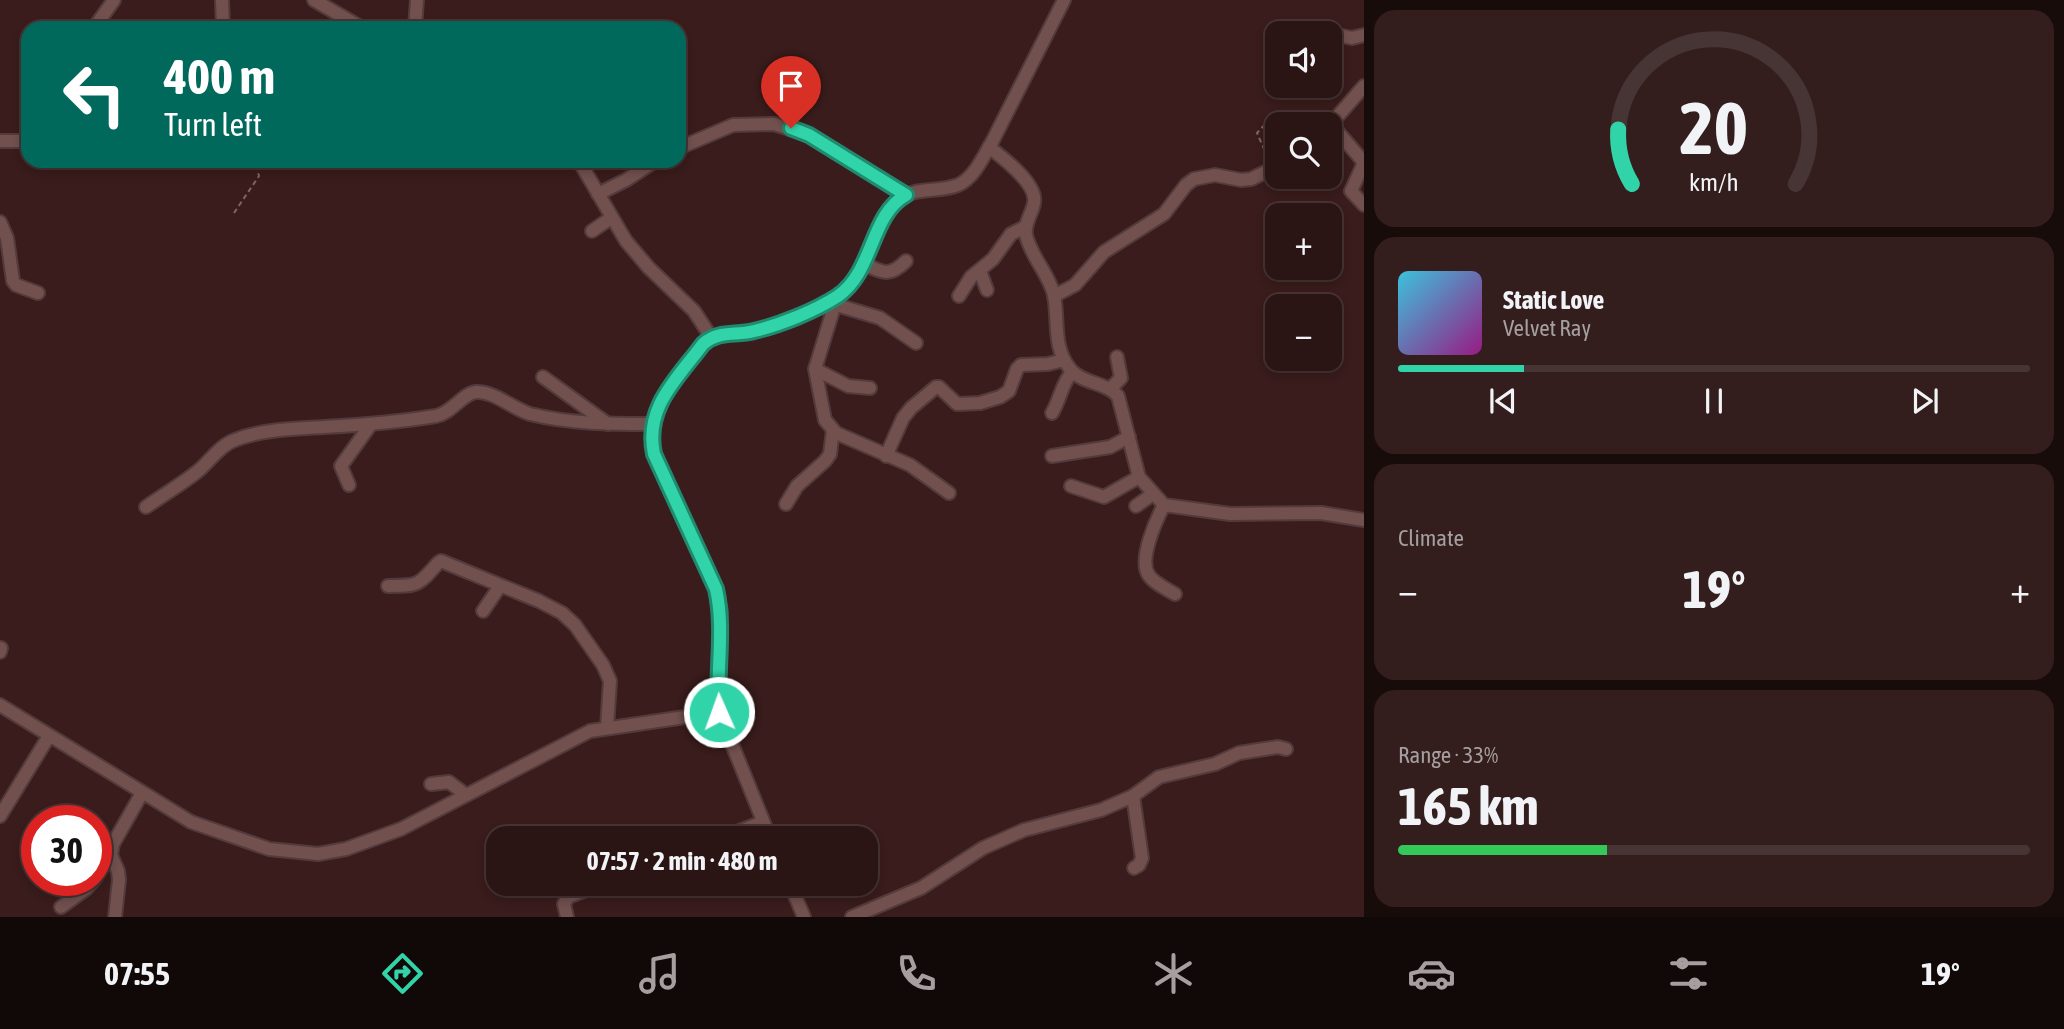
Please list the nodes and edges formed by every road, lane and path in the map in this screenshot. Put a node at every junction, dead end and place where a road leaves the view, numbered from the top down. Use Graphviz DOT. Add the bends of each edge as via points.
graph roads {
  1 [pos="114,0"];
  2 [pos="222,0"];
  3 [pos="314,0"];
  4 [pos="418,0"];
  5 [pos="1064,0"];
  6 [pos="99,21"];
  7 [pos="223,21"];
  8 [pos="350,21"];
  9 [pos="416,21"];
  10 [pos="1364,35"];
  11 [pos="1342,36"];
  12 [pos="1364,86"];
  13 [pos="1339,112"];
  14 [pos="1265,124"];
  15 [pos="1342,137"];
  16 [pos="0,141"];
  17 [pos="21,141"];
  18 [pos="686,145"];
  19 [pos="989,147"];
  20 [pos="1265,148"];
  21 [pos="1363,160"];
  22 [pos="257,168"];
  23 [pos="583,168"];
  24 [pos="644,168"];
  25 [pos="1265,172"];
  26 [pos="598,194"];
  27 [pos="906,195"];
  28 [pos="1364,205"];
  29 [pos="234,212"];
  30 [pos="611,218"];
  31 [pos="0,222"];
  32 [pos="1025,227"];
  33 [pos="592,231"];
  34 [pos="906,261"];
  35 [pos="864,264"];
  36 [pos="980,271"];
  37 [pos="987,290"];
  38 [pos="38,293"];
  39 [pos="959,296"];
  40 [pos="1054,296"];
  41 [pos="830,303"];
  42 [pos="710,337"];
  43 [pos="916,343"];
  44 [pos="1117,357"];
  45 [pos="1064,360"];
  46 [pos="815,369"];
  47 [pos="1072,372"];
  48 [pos="543,377"];
  49 [pos="870,388"];
  50 [pos="1110,389"];
  51 [pos="1052,414"];
  52 [pos="371,424"];
  53 [pos="608,424"];
  54 [pos="652,424"];
  55 [pos="832,430"];
  56 [pos="1129,437"];
  57 [pos="886,456"];
  58 [pos="1052,456"];
  59 [pos="1139,477"];
  60 [pos="349,485"];
  61 [pos="1071,485"];
  62 [pos="948,494"];
  63 [pos="1153,494"];
  64 [pos="786,505"];
  65 [pos="1164,505"];
  66 [pos="1136,506"];
  67 [pos="145,507"];
  68 [pos="1364,520"];
  69 [pos="388,586"];
  70 [pos="500,586"];
  71 [pos="1175,594"];
  72 [pos="483,611"];
  73 [pos="0,705"];
  74 [pos="719,712"];
  75 [pos="607,729"];
  76 [pos="49,736"];
  77 [pos="1286,749"];
  78 [pos="431,784"];
  79 [pos="142,793"];
  80 [pos="466,795"];
  81 [pos="1133,796"];
  82 [pos="0,816"];
  83 [pos="763,822"];
  84 [pos="752,826"];
  85 [pos="765,826"];
  86 [pos="112,852"];
  87 [pos="112,858"];
  88 [pos="1134,869"];
  89 [pos="76,896"];
  90 [pos="571,896"];
  91 [pos="795,896"];
  92 [pos="61,907"];
  93 [pos="115,917"];
  94 [pos="567,917"];
  95 [pos="804,917"];
  96 [pos="852,917"];
  1 -- 6 [label="street"];
  2 -- 7 [label="street"];
  3 -- 8 [label="street"];
  4 -- 9 [label="street"];
  5 -- 19 [label="street"];
  10 -- 11 [label="street"];
  12 -- 13 [label="street"];
  14 -- 20 [label="path" via="1257,133"];
  15 -- 21 [label="street"];
  16 -- 17 [label="street"];
  18 -- 27 [label="street" via="733,125 774,124 809,135"];
  19 -- 27 [label="street" via="958,185"];
  19 -- 32 [label="street" via="1011,163 1033,193"];
  21 -- 28 [label="street" via="1351,191"];
  22 -- 29 [label="path" via="259,176"];
  23 -- 26 [label="street"];
  24 -- 26 [label="street"];
  25 -- 40 [label="street" via="1241,180 1215,175 1194,179 1164,214 1104,252 1075,285"];
  26 -- 30 [label="street"];
  27 -- 35 [label="street" via="887,213"];
  30 -- 33 [label="street"];
  30 -- 42 [label="street" via="641,259 694,311"];
  31 -- 38 [label="street" via="13,281"];
  32 -- 36 [label="street" via="1011,234"];
  32 -- 40 [label="street" via="1027,241"];
  34 -- 35 [label="street" via="888,272"];
  35 -- 41 [label="street"];
  36 -- 37 [label="street"];
  36 -- 39 [label="street"];
  40 -- 45 [label="street"];
  41 -- 42 [label="street" via="751,332"];
  41 -- 43 [label="street" via="880,318"];
  41 -- 46 [label="street"];
  42 -- 54 [label="street" via="657,406"];
  44 -- 50 [label="street" via="1121,378"];
  45 -- 47 [label="street"];
  45 -- 57 [label="street" via="1021,365 1009,391 980,403 957,404 936,387 903,418"];
  46 -- 49 [label="street" via="848,386"];
  46 -- 55 [label="street" via="825,420"];
  47 -- 50 [label="street"];
  47 -- 51 [label="street"];
  48 -- 53 [label="street"];
  50 -- 56 [label="street" via="1118,396"];
  52 -- 53 [label="street" via="444,414 476,392 528,413"];
  52 -- 60 [label="street" via="341,466"];
  52 -- 67 [label="street" via="278,429 233,440"];
  53 -- 54 [label="street"];
  54 -- 74 [label="street" via="654,454 716,589 721,611"];
  55 -- 57 [label="street"];
  55 -- 64 [label="street" via="830,454 797,486"];
  56 -- 58 [label="street" via="1110,447"];
  56 -- 59 [label="street"];
  57 -- 62 [label="street" via="910,465"];
  59 -- 61 [label="street" via="1104,497"];
  59 -- 63 [label="street"];
  63 -- 65 [label="street"];
  63 -- 66 [label="street"];
  65 -- 68 [label="street" via="1230,514 1321,513"];
  65 -- 71 [label="street" via="1150,533 1146,567 1151,578"];
  69 -- 70 [label="street" via="419,583 442,561"];
  70 -- 72 [label="street"];
  70 -- 75 [label="street" via="539,600 575,625 610,681"];
  73 -- 76 [label="street"];
  74 -- 75 [label="street"];
  74 -- 83 [label="street"];
  75 -- 80 [label="street" via="584,734"];
  76 -- 79 [label="street"];
  76 -- 82 [label="street"];
  77 -- 81 [label="street" via="1239,753 1215,764 1159,777"];
  78 -- 80 [label="street" via="449,782"];
  79 -- 80 [label="street" via="191,822 236,839 269,849 318,854 369,842"];
  79 -- 86 [label="street" via="118,831"];
  81 -- 88 [label="street" via="1142,858"];
  81 -- 96 [label="street" via="982,848 921,888"];
  83 -- 84 [label="street"];
  83 -- 85 [label="street"];
  87 -- 93 [label="street" via="120,880"];
  89 -- 92 [label="street"];
  90 -- 94 [label="street" via="564,904"];
  91 -- 95 [label="street"];
}
